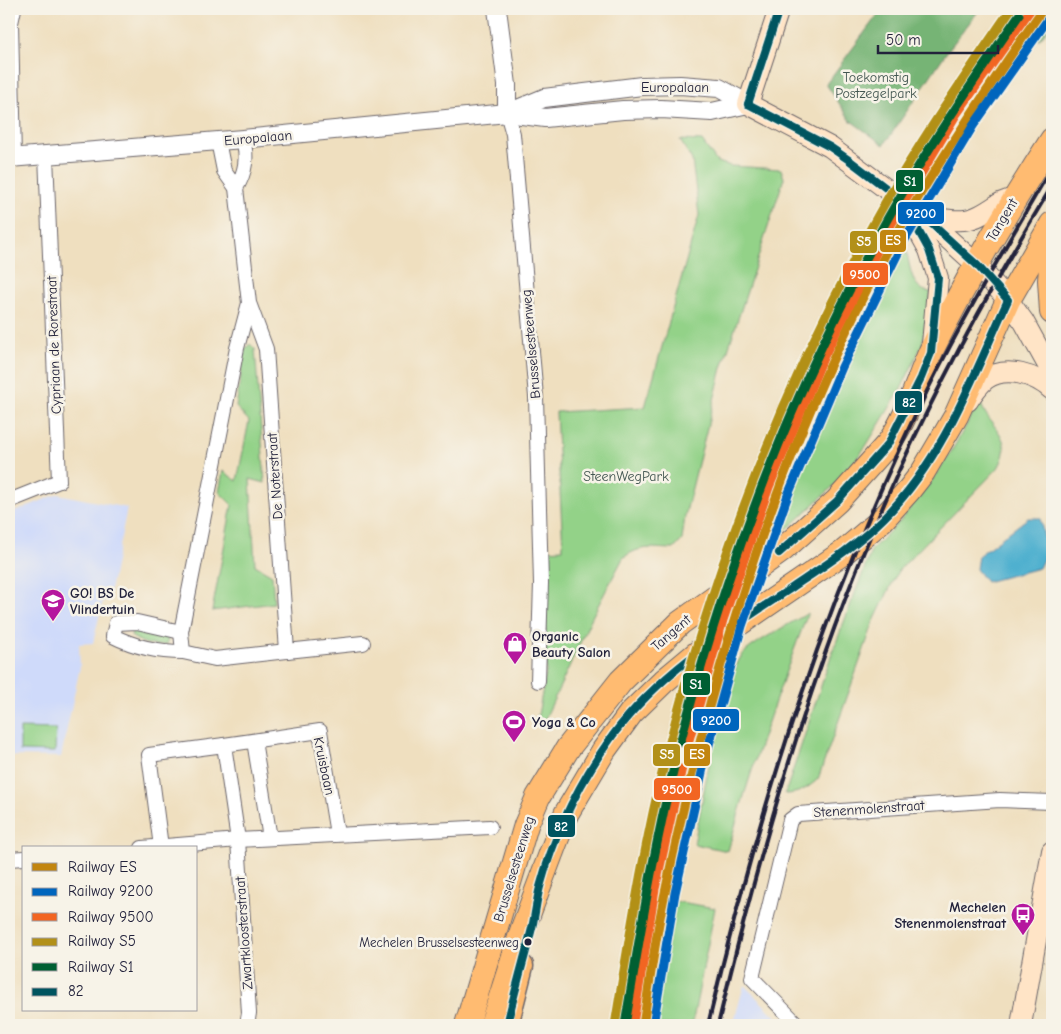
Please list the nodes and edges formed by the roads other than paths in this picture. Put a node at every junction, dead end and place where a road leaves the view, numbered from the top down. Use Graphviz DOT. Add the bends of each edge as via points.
graph roads {
  1 [pos="14,9"];
  2 [pos="497,9"];
  3 [pos="779,9"];
  4 [pos="748,104"];
  5 [pos="507,113"];
  6 [pos="244,139"];
  7 [pos="1052,140"];
  8 [pos="218,141"];
  9 [pos="46,155"];
  10 [pos="12,158"];
  11 [pos="236,188"];
  12 [pos="1015,198"];
  13 [pos="920,214"];
  14 [pos="1052,224"];
  15 [pos="1052,256"];
  16 [pos="977,264"];
  17 [pos="1008,300"];
  18 [pos="249,304"];
  19 [pos="1052,312"];
  20 [pos="930,353"];
  21 [pos="1052,373"];
  22 [pos="1052,390"];
  23 [pos="956,416"];
  24 [pos="9,501"];
  25 [pos="182,632"];
  26 [pos="363,643"];
  27 [pos="287,651"];
  28 [pos="183,652"];
  29 [pos="538,681"];
  30 [pos="254,740"];
  31 [pos="224,745"];
  32 [pos="552,773"];
  33 [pos="1052,802"];
  34 [pos="490,827"];
  35 [pos="337,834"];
  36 [pos="270,838"];
  37 [pos="238,840"];
  38 [pos="161,846"];
  39 [pos="1052,851"];
  40 [pos="22,858"];
  41 [pos="9,859"];
  42 [pos="540,888"];
  43 [pos="247,1025"];
  44 [pos="467,1025"];
  45 [pos="492,1025"];
  46 [pos="507,1025"];
  47 [pos="798,1025"];
  48 [pos="1021,1025"];
  1 -- 10 [label="street" via="11,23"];
  2 -- 5 [label="street, Brusselsesteenweg" via="507,85"];
  3 -- 4 [label="main road"];
  4 -- 5 [label="street, Europalaan" via="712,112 623,110 544,118"];
  4 -- 5 [label="street, Europalaan" via="719,88 642,86 544,98"];
  4 -- 13 [label="main road" via="830,146"];
  5 -- 6 [label="street, Europalaan"];
  5 -- 29 [label="street, Brusselsesteenweg" via="513,134 536,397 541,583"];
  6 -- 8 [label="street, Europalaan"];
  6 -- 11 [label="street, De Noterstraat" via="244,174"];
  7 -- 12 [label="highway, Tangent"];
  8 -- 9 [label="street, Europalaan"];
  8 -- 11 [label="street, De Noterstraat" via="224,171"];
  9 -- 10 [label="street, Europalaan"];
  9 -- 24 [label="street, Cypriaan de Rorestraat" via="59,481"];
  11 -- 18 [label="street, De Noterstraat"];
  12 -- 13 [label="main road" via="1001,201 974,218 955,220"];
  12 -- 16 [label="highway, Tangent"];
  13 -- 16 [label="main road"];
  13 -- 20 [label="main road" via="918,230 938,278"];
  14 -- 17 [label="highway"];
  15 -- 19 [label="highway"];
  16 -- 17 [label="main road"];
  16 -- 20 [label="highway, Tangent"];
  17 -- 21 [label="main road"];
  17 -- 23 [label="highway"];
  18 -- 25 [label="street, De Noterstraat" via="237,348"];
  18 -- 27 [label="street, De Noterstraat" via="266,349"];
  20 -- 32 [label="highway, Tangent" via="894,436 837,501 781,551 680,623 621,681 593,714"];
  22 -- 23 [label="main road" via="1014,372 993,376 981,384"];
  23 -- 42 [label="highway" via="923,472 883,518 844,552 706,646 631,713 583,781 566,814"];
  25 -- 28 [label="street, De Noterstraat"];
  25 -- 28 [label="street" via="137,622 116,623 113,636 128,644"];
  26 -- 27 [label="street"];
  27 -- 28 [label="street" via="215,659"];
  30 -- 31 [label="street, Kruisbaan"];
  30 -- 35 [label="street, Kruisbaan" via="320,731"];
  30 -- 36 [label="street"];
  31 -- 37 [label="street"];
  31 -- 38 [label="street, Kruisbaan" via="149,755"];
  32 -- 44 [label="highway, Brusselsesteenweg" via="526,826"];
  33 -- 47 [label="street, Stenenmolenstraat" via="1000,800 798,814 790,820 752,978"];
  34 -- 35 [label="street"];
  35 -- 36 [label="street"];
  36 -- 37 [label="street"];
  37 -- 38 [label="street"];
  37 -- 43 [label="street, Zwartkloosterstraat" via="249,1013"];
  39 -- 48 [label="main road"];
  40 -- 41 [label="street"];
  42 -- 45 [label="highway" via="523,928"];
  42 -- 46 [label="main road"];
}
